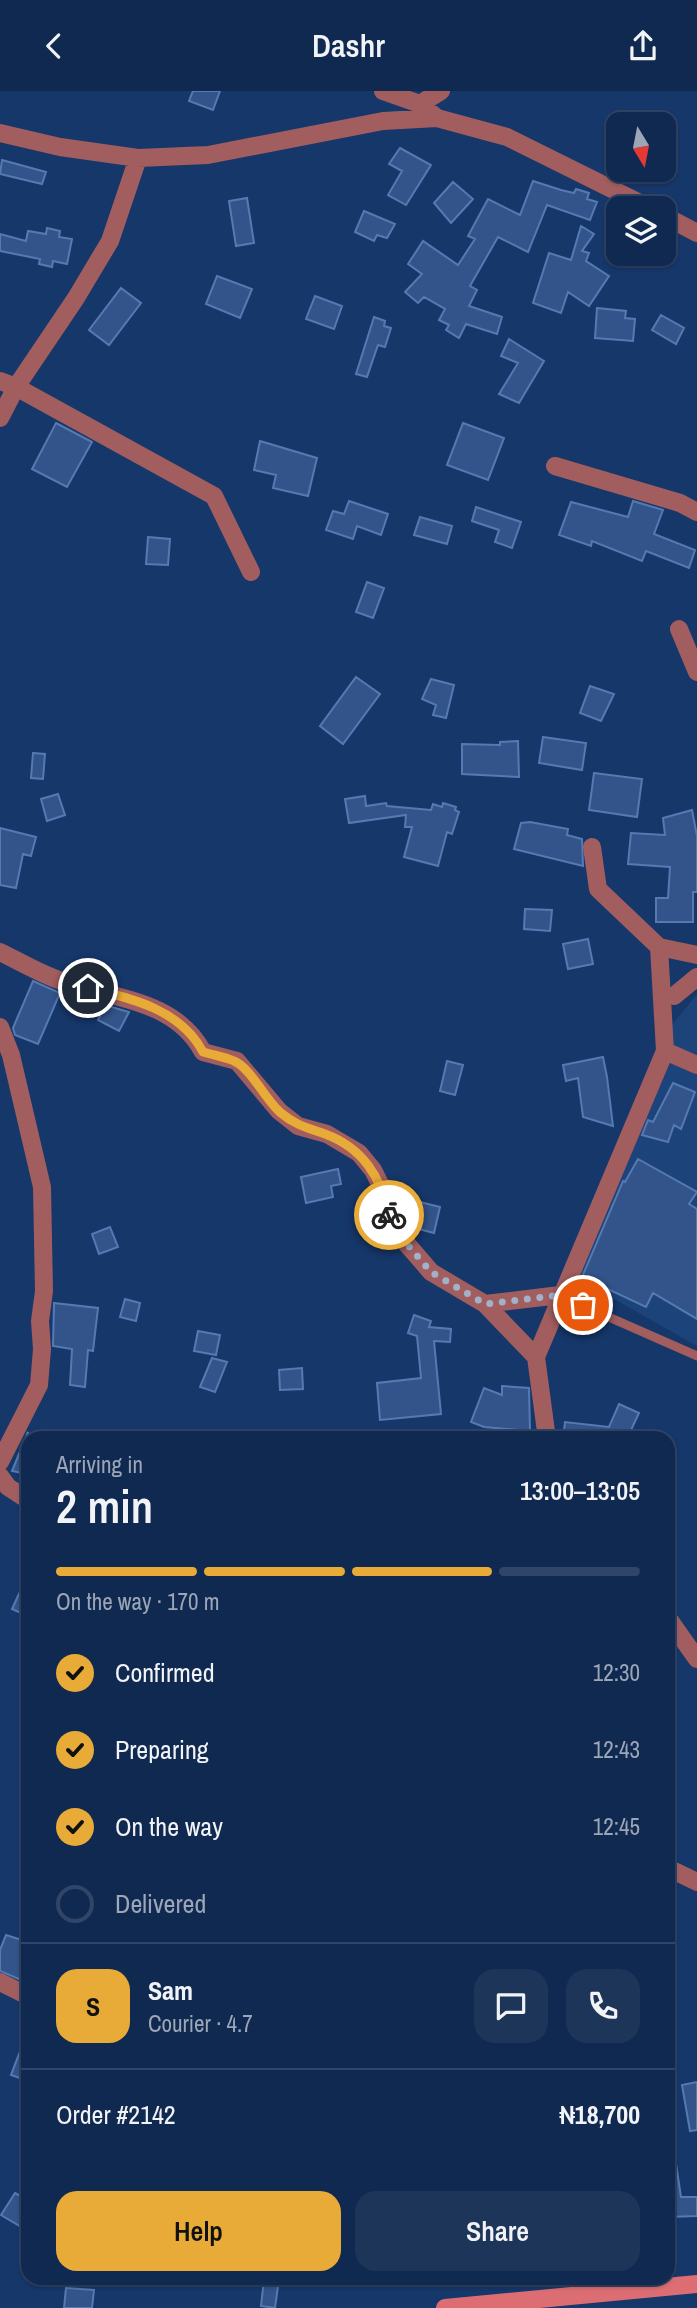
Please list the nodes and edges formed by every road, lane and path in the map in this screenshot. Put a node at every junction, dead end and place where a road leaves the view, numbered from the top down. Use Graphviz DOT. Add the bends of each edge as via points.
graph roads {
  1 [pos="383,91"];
  2 [pos="441,91"];
  3 [pos="420,104"];
  4 [pos="437,118"];
  5 [pos="0,132"];
  6 [pos="138,158"];
  7 [pos="626,196"];
  8 [pos="676,222"];
  9 [pos="697,233"];
  10 [pos="8,384"];
  11 [pos="0,418"];
  12 [pos="555,466"];
  13 [pos="697,512"];
  14 [pos="251,572"];
  15 [pos="679,629"];
  16 [pos="697,672"];
  17 [pos="592,847"];
  18 [pos="659,947"];
  19 [pos="0,953"];
  20 [pos="697,955"];
  21 [pos="697,977"];
  22 [pos="674,996"];
  23 [pos="0,1027"];
  24 [pos="665,1051"];
  25 [pos="697,1065"];
  26 [pos="560,1295"];
  27 [pos="485,1304"];
  28 [pos="697,1356"];
  29 [pos="536,1357"];
  30 [pos="546,1431"];
  31 [pos="0,1462"];
  32 [pos="0,1476"];
  33 [pos="21,1495"];
  34 [pos="675,1628"];
  35 [pos="697,1659"];
  36 [pos="675,1871"];
  37 [pos="697,1882"];
  38 [pos="0,1982"];
  39 [pos="21,1992"];
  40 [pos="675,2284"];
  41 [pos="697,2284"];
  42 [pos="648,2285"];
  43 [pos="444,2308"];
  1 -- 3 [label="street"];
  2 -- 3 [label="street"];
  3 -- 4 [label="street"];
  4 -- 6 [label="street" via="383,121 208,155"];
  4 -- 7 [label="street" via="507,137"];
  5 -- 6 [label="street" via="60,147"];
  6 -- 10 [label="street" via="110,241 76,299"];
  8 -- 9 [label="street"];
  10 -- 11 [label="street"];
  10 -- 14 [label="street" via="214,496"];
  12 -- 13 [label="street"];
  15 -- 16 [label="street"];
  17 -- 18 [label="street" via="598,889"];
  18 -- 20 [label="street"];
  18 -- 24 [label="street"];
  19 -- 27 [label="street" via="73,985 160,1009 195,1037 203,1052 236,1061 298,1126 327,1135 359,1153 373,1170 389,1215 406,1243 431,1272"];
  21 -- 22 [label="street"];
  23 -- 31 [label="street" via="43,1187 44,1291 39,1385"];
  24 -- 25 [label="street"];
  24 -- 26 [label="street"];
  26 -- 27 [label="street"];
  26 -- 28 [label="lane"];
  26 -- 29 [label="street"];
  27 -- 29 [label="street"];
  29 -- 30 [label="street"];
  32 -- 33 [label="street"];
  34 -- 35 [label="street"];
  36 -- 37 [label="street"];
  38 -- 39 [label="street"];
  40 -- 41 [label="main road"];
  42 -- 43 [label="main road"];
}
